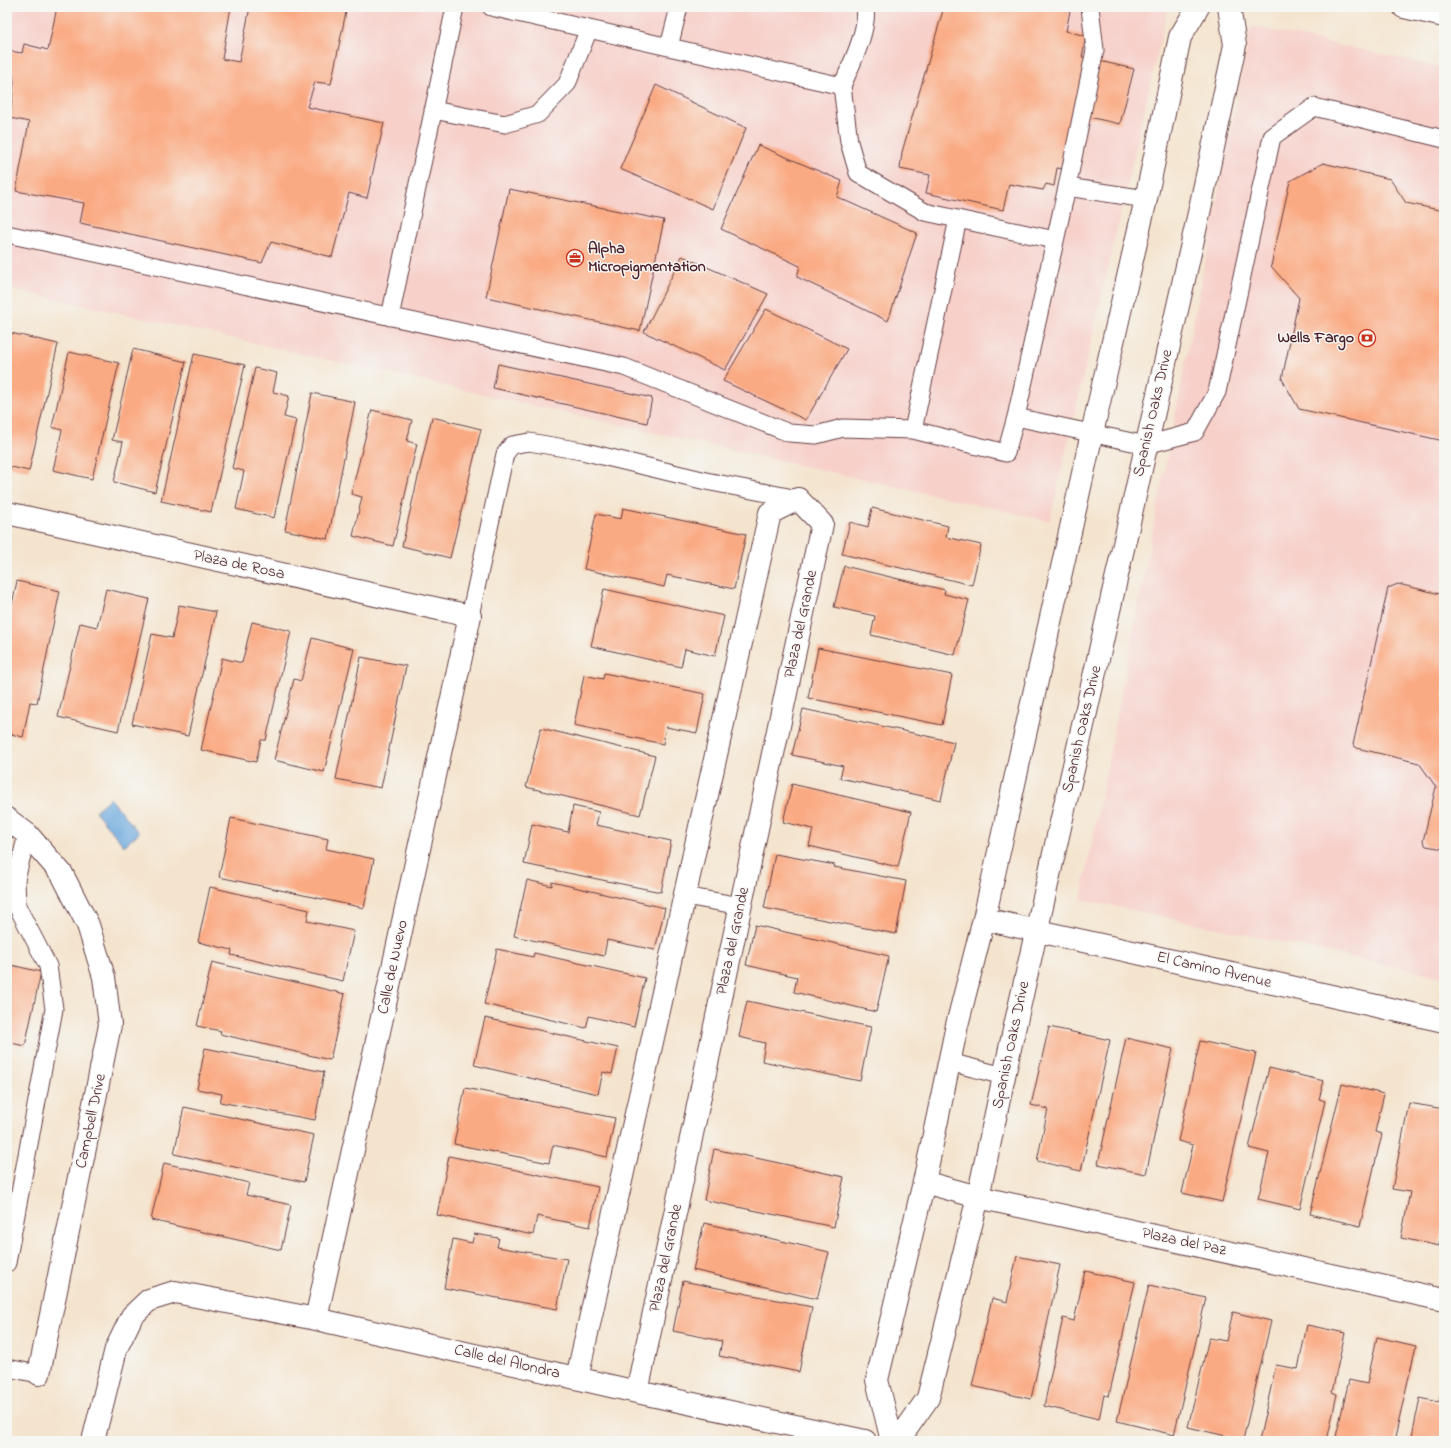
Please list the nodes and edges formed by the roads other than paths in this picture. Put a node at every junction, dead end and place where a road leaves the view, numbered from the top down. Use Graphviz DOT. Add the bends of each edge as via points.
graph roads {
  1 [pos="455,7"];
  2 [pos="491,7"];
  3 [pos="679,7"];
  4 [pos="865,7"];
  5 [pos="1090,7"];
  6 [pos="1198,7"];
  7 [pos="1229,7"];
  8 [pos="1404,7"];
  9 [pos="1444,16"];
  10 [pos="589,29"];
  11 [pos="669,47"];
  12 [pos="842,86"];
  13 [pos="433,110"];
  14 [pos="1444,139"];
  15 [pos="1067,187"];
  16 [pos="1146,199"];
  17 [pos="958,219"];
  18 [pos="7,234"];
  19 [pos="1055,240"];
  20 [pos="390,317"];
  21 [pos="1016,417"];
  22 [pos="914,430"];
  23 [pos="1092,433"];
  24 [pos="1146,445"];
  25 [pos="799,491"];
  26 [pos="7,513"];
  27 [pos="470,616"];
  28 [pos="7,819"];
  29 [pos="26,834"];
  30 [pos="685,896"];
  31 [pos="741,906"];
  32 [pos="984,919"];
  33 [pos="1037,930"];
  34 [pos="1444,1021"];
  35 [pos="949,1062"];
  36 [pos="1004,1076"];
  37 [pos="924,1182"];
  38 [pos="978,1196"];
  39 [pos="7,1263"];
  40 [pos="1444,1300"];
  41 [pos="316,1319"];
  42 [pos="7,1368"];
  43 [pos="39,1374"];
  44 [pos="577,1378"];
  45 [pos="637,1392"];
  46 [pos="93,1441"];
  47 [pos="864,1441"];
  48 [pos="892,1441"];
  49 [pos="898,1441"];
  1 -- 13 [label="lane"];
  2 -- 10 [label="lane"];
  3 -- 11 [label="lane"];
  4 -- 12 [label="lane" via="858,49"];
  5 -- 15 [label="lane" via="1095,50"];
  6 -- 16 [label="street" via="1180,37"];
  7 -- 24 [label="street, Spanish Oaks Drive" via="1234,45"];
  8 -- 9 [label="street"];
  10 -- 11 [label="lane"];
  10 -- 13 [label="lane" via="567,84 538,114 505,124"];
  11 -- 12 [label="lane"];
  12 -- 17 [label="lane" via="850,142 858,173 925,212"];
  13 -- 20 [label="lane"];
  14 -- 24 [label="lane" via="1314,107 1272,137 1217,392 1194,432"];
  15 -- 16 [label="lane"];
  15 -- 19 [label="lane"];
  16 -- 23 [label="street"];
  17 -- 19 [label="lane"];
  17 -- 22 [label="lane"];
  18 -- 20 [label="lane"];
  19 -- 21 [label="lane"];
  20 -- 22 [label="lane" via="624,367 789,433 816,435 843,428"];
  21 -- 22 [label="lane" via="1006,453"];
  21 -- 23 [label="lane"];
  23 -- 24 [label="lane"];
  23 -- 32 [label="street"];
  24 -- 33 [label="street, Spanish Oaks Drive"];
  25 -- 27 [label="lane" via="706,482 582,451 529,442 512,445 505,454"];
  25 -- 30 [label="street" via="770,513"];
  25 -- 31 [label="street, Plaza del Grande" via="822,524"];
  26 -- 27 [label="street, Plaza de Rosa"];
  27 -- 41 [label="street, Calle de Nuevo"];
  28 -- 29 [label="street"];
  29 -- 39 [label="lane" via="16,880 17,906 48,966 54,1009"];
  29 -- 43 [label="street, Campbell Drive" via="62,874 88,925 104,977 110,1025"];
  30 -- 31 [label="lane"];
  30 -- 44 [label="street"];
  31 -- 45 [label="street, Plaza del Grande"];
  32 -- 33 [label="street, El Camino Avenue"];
  32 -- 35 [label="street"];
  33 -- 34 [label="street, El Camino Avenue"];
  33 -- 36 [label="street, Spanish Oaks Drive"];
  35 -- 36 [label="lane"];
  35 -- 37 [label="street"];
  36 -- 38 [label="street, Spanish Oaks Drive"];
  37 -- 38 [label="street, Plaza del Paz"];
  37 -- 48 [label="street" via="878,1380"];
  38 -- 40 [label="street, Plaza del Paz"];
  38 -- 49 [label="street, Spanish Oaks Drive" via="928,1398"];
  41 -- 44 [label="street, Calle del Alondra"];
  41 -- 46 [label="street, Calle del Alondra" via="175,1292 149,1300 132,1316 116,1349"];
  42 -- 43 [label="lane"];
  44 -- 45 [label="street, Calle del Alondra"];
  45 -- 47 [label="street, Calle del Alondra"];
}
